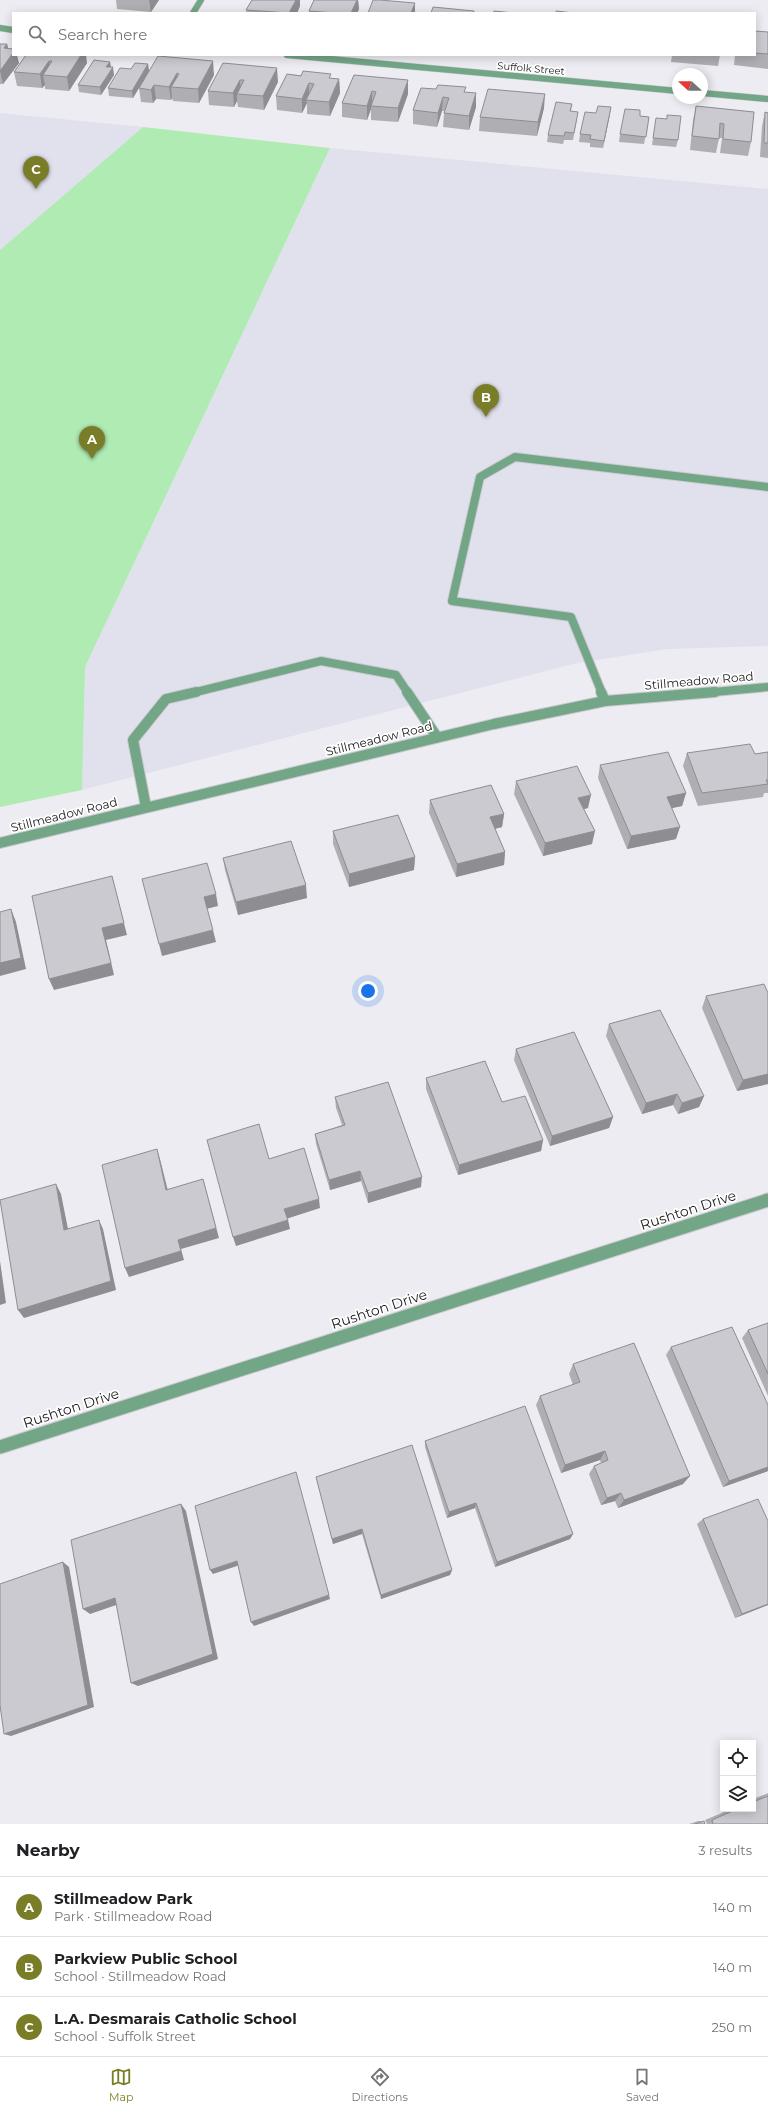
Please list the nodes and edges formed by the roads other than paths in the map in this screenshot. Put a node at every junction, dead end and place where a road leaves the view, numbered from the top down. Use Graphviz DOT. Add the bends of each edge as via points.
graph roads {
  1 [pos="201,0"];
  2 [pos="194,12"];
  3 [pos="0,28"];
  4 [pos="12,30"];
  5 [pos="298,56"];
  6 [pos="672,90"];
  7 [pos="708,94"];
  8 [pos="768,99"];
  9 [pos="768,487"];
  10 [pos="768,687"];
  11 [pos="605,701"];
  12 [pos="437,737"];
  13 [pos="146,807"];
  14 [pos="0,842"];
  15 [pos="768,1200"];
  16 [pos="0,1447"];
  1 -- 2 [label="street"];
  3 -- 4 [label="street"];
  5 -- 6 [label="street, Suffolk Street"];
  7 -- 8 [label="street"];
  9 -- 11 [label="street" via="515,457 480,477 452,602 571,617"];
  10 -- 11 [label="street, Stillmeadow Road"];
  11 -- 12 [label="street, Stillmeadow Road"];
  12 -- 13 [label="street, Stillmeadow Road"];
  12 -- 13 [label="street" via="396,675 321,661 166,699 133,740"];
  13 -- 14 [label="street, Stillmeadow Road"];
  15 -- 16 [label="street, Rushton Drive"];
}
